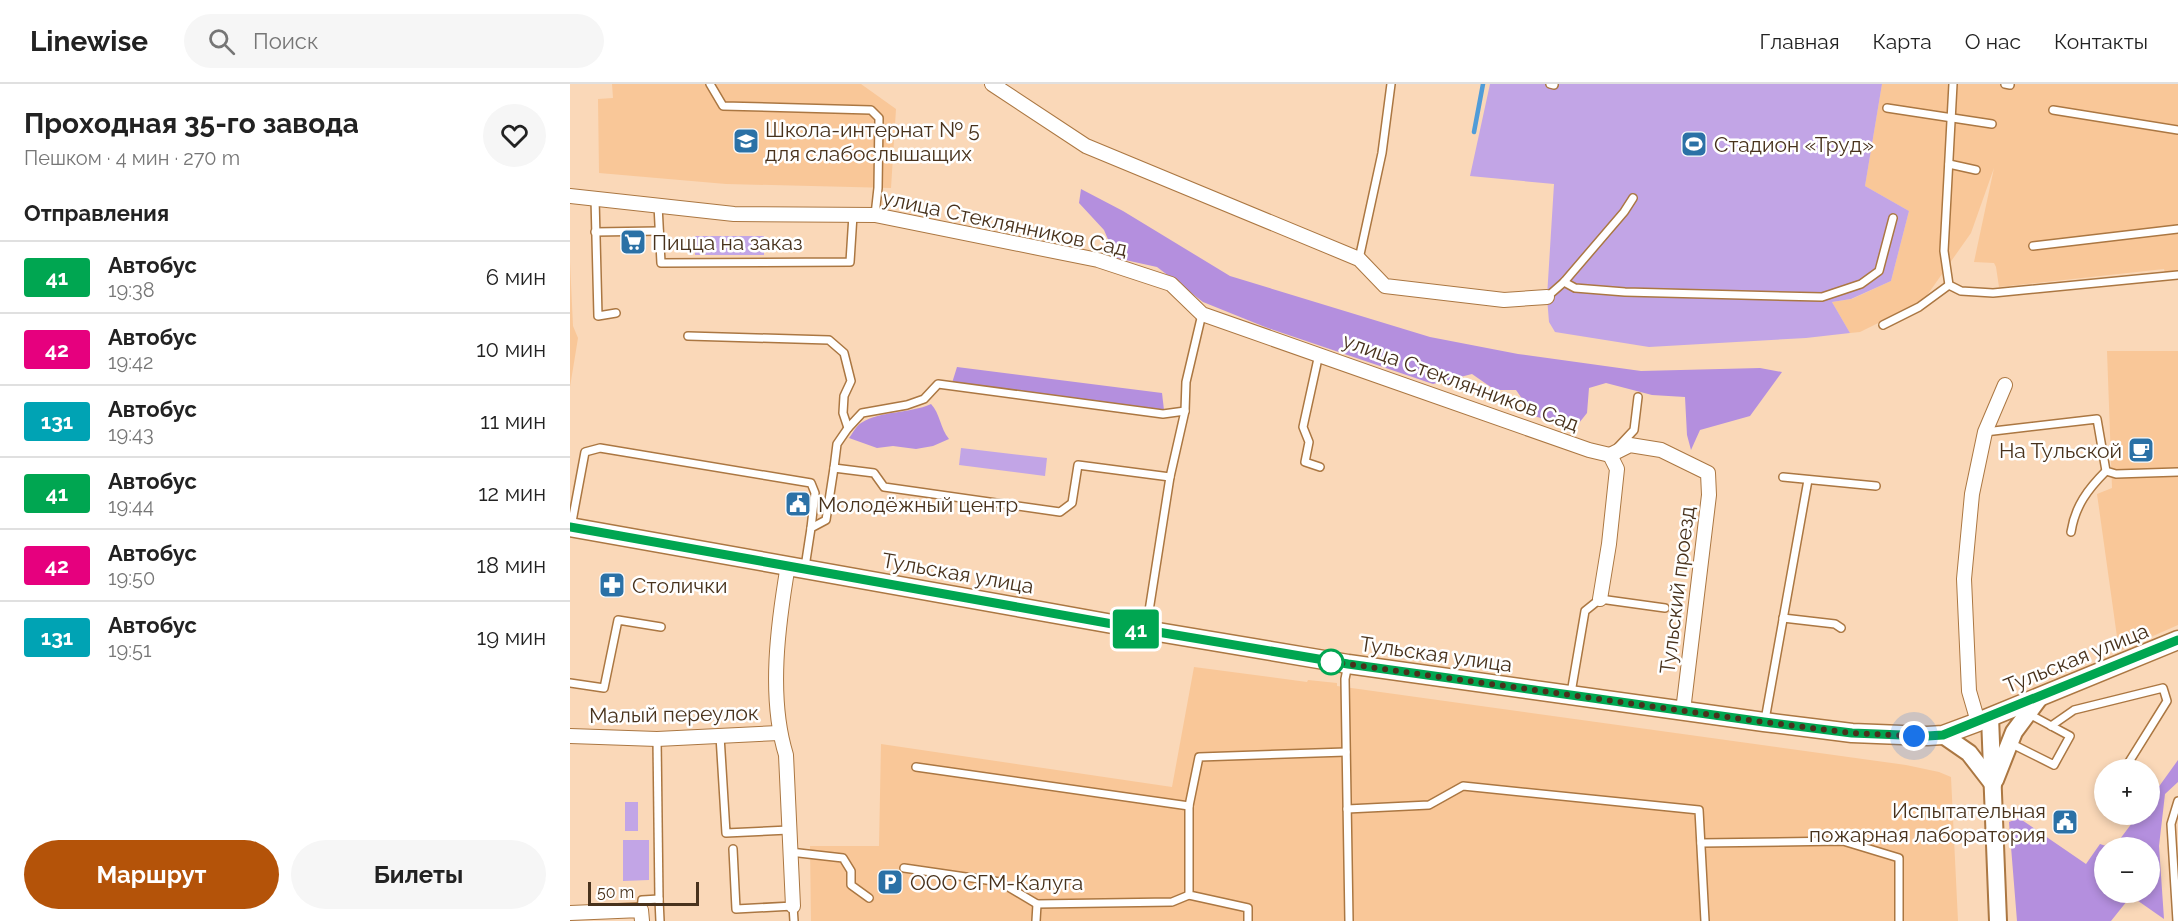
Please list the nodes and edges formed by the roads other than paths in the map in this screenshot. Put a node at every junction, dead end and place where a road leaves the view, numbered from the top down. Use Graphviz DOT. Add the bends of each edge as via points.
graph roads {
  1 [pos="710,84"];
  2 [pos="992,84"];
  3 [pos="1391,84"];
  4 [pos="1953,84"];
  5 [pos="1887,108"];
  6 [pos="2053,110"];
  7 [pos="1952,116"];
  8 [pos="1992,124"];
  9 [pos="2178,130"];
  10 [pos="1949,164"];
  11 [pos="1976,170"];
  12 [pos="570,196"];
  13 [pos="595,198"];
  14 [pos="1633,198"];
  15 [pos="658,205"];
  16 [pos="853,215"];
  17 [pos="874,215"];
  18 [pos="1893,218"];
  19 [pos="2178,229"];
  20 [pos="595,231"];
  21 [pos="659,231"];
  22 [pos="2033,246"];
  23 [pos="1359,259"];
  24 [pos="2178,274"];
  25 [pos="1564,282"];
  26 [pos="1949,285"];
  27 [pos="1547,297"];
  28 [pos="616,313"];
  29 [pos="1202,314"];
  30 [pos="1883,325"];
  31 [pos="688,336"];
  32 [pos="1319,354"];
  33 [pos="2005,385"];
  34 [pos="1638,397"];
  35 [pos="1185,411"];
  36 [pos="848,428"];
  37 [pos="1985,432"];
  38 [pos="1610,455"];
  39 [pos="1320,467"];
  40 [pos="834,468"];
  41 [pos="2106,471"];
  42 [pos="2178,472"];
  43 [pos="1170,477"];
  44 [pos="1783,477"];
  45 [pos="1808,480"];
  46 [pos="1876,486"];
  47 [pos="571,527"];
  48 [pos="812,528"];
  49 [pos="2071,532"];
  50 [pos="796,567"];
  51 [pos="1600,599"];
  52 [pos="1665,608"];
  53 [pos="1783,618"];
  54 [pos="660,627"];
  55 [pos="1841,627"];
  56 [pos="1146,630"];
  57 [pos="2178,640"];
  58 [pos="1348,664"];
  59 [pos="570,683"];
  60 [pos="1570,695"];
  61 [pos="2040,697"];
  62 [pos="1683,711"];
  63 [pos="2028,713"];
  64 [pos="1984,720"];
  65 [pos="1764,722"];
  66 [pos="2051,726"];
  67 [pos="779,733"];
  68 [pos="1943,735"];
  69 [pos="570,736"];
  70 [pos="720,736"];
  71 [pos="657,739"];
  72 [pos="2010,743"];
  73 [pos="1346,752"];
  74 [pos="2131,759"];
  75 [pos="916,767"];
  76 [pos="1993,784"];
  77 [pos="2178,801"];
  78 [pos="1189,806"];
  79 [pos="1347,809"];
  80 [pos="789,830"];
  81 [pos="1701,843"];
  82 [pos="733,849"];
  83 [pos="790,852"];
  84 [pos="904,868"];
  85 [pos="1189,895"];
  86 [pos="658,898"];
  87 [pos="869,898"];
  88 [pos="1037,904"];
  89 [pos="794,906"];
  90 [pos="570,913"];
  91 [pos="642,916"];
  92 [pos="660,921"];
  93 [pos="794,921"];
  94 [pos="1036,921"];
  95 [pos="1248,921"];
  96 [pos="1350,921"];
  97 [pos="1705,921"];
  98 [pos="1899,921"];
  99 [pos="1998,921"];
  100 [pos="2177,921"];
  1 -- 17 [label="lane" via="723,106 871,110 879,118"];
  2 -- 23 [label="street" via="1086,146"];
  3 -- 23 [label="lane" via="1382,153"];
  4 -- 7 [label="lane"];
  5 -- 7 [label="lane"];
  6 -- 9 [label="lane"];
  7 -- 8 [label="lane"];
  7 -- 10 [label="lane"];
  10 -- 11 [label="lane"];
  10 -- 26 [label="lane" via="1944,251"];
  12 -- 13 [label="street, улица Стеклянников Сад"];
  13 -- 15 [label="street, улица Стеклянников Сад"];
  13 -- 20 [label="lane"];
  14 -- 25 [label="lane"];
  15 -- 16 [label="street, улица Стеклянников Сад" via="734,214"];
  15 -- 21 [label="lane"];
  16 -- 17 [label="street, улица Стеклянников Сад"];
  16 -- 21 [label="lane" via="850,262 661,263"];
  17 -- 29 [label="street, улица Стеклянников Сад" via="1098,260 1171,284"];
  18 -- 25 [label="lane" via="1879,271 1861,284 1822,297 1625,292 1575,288"];
  19 -- 22 [label="lane"];
  20 -- 21 [label="lane"];
  20 -- 28 [label="lane" via="598,316"];
  23 -- 27 [label="street" via="1385,286 1504,300"];
  24 -- 26 [label="lane" via="1993,293 1961,291"];
  25 -- 27 [label="lane"];
  26 -- 30 [label="lane" via="1919,307"];
  29 -- 32 [label="street, улица Стеклянников Сад"];
  29 -- 35 [label="lane" via="1186,382"];
  31 -- 36 [label="lane" via="829,340 844,353 851,381 844,396 843,413"];
  32 -- 38 [label="street, улица Стеклянников Сад"];
  32 -- 39 [label="lane" via="1303,427 1309,442 1305,462"];
  33 -- 37 [label="street"];
  34 -- 38 [label="lane" via="1634,430"];
  35 -- 36 [label="lane" via="1163,414 938,384 924,399 862,413"];
  35 -- 43 [label="lane"];
  36 -- 40 [label="lane" via="837,444"];
  37 -- 41 [label="lane" via="2097,418"];
  37 -- 64 [label="street" via="1972,494 1964,579 1969,691"];
  38 -- 51 [label="street" via="1617,469"];
  38 -- 62 [label="street, Тульский проезд" via="1630,445 1661,450 1708,473"];
  40 -- 43 [label="lane" via="874,473 884,487 1060,512 1072,503 1078,465"];
  40 -- 48 [label="lane" via="826,520"];
  41 -- 42 [label="lane"];
  41 -- 49 [label="lane" via="2086,490"];
  43 -- 56 [label="lane"];
  44 -- 45 [label="lane"];
  45 -- 46 [label="lane"];
  45 -- 53 [label="lane"];
  47 -- 48 [label="lane" via="585,452 600,448 811,483 815,493"];
  47 -- 50 [label="main road, Тульская улица"];
  48 -- 50 [label="lane"];
  50 -- 56 [label="main road, Тульская улица"];
  50 -- 67 [label="street, Малый переулок" via="776,644"];
  51 -- 52 [label="lane"];
  51 -- 60 [label="lane" via="1585,611"];
  53 -- 55 [label="lane"];
  53 -- 65 [label="lane"];
  54 -- 59 [label="lane" via="618,620 604,688"];
  56 -- 58 [label="main road, Тульская улица"];
  57 -- 61 [label="main road, Тульская улица"];
  58 -- 60 [label="main road, Тульская улица"];
  58 -- 73 [label="lane"];
  60 -- 62 [label="main road, Тульская улица"];
  61 -- 63 [label="street"];
  61 -- 64 [label="main road, Тульская улица"];
  62 -- 65 [label="main road, Тульская улица"];
  63 -- 66 [label="lane"];
  63 -- 72 [label="street"];
  64 -- 68 [label="main road, Тульская улица"];
  64 -- 76 [label="street"];
  65 -- 68 [label="main road, Тульская улица" via="1852,733"];
  66 -- 72 [label="lane" via="2070,736 2054,765"];
  66 -- 74 [label="lane" via="2074,710 2163,688 2167,701"];
  67 -- 70 [label="street, Малый переулок"];
  67 -- 80 [label="street, Малый переулок" via="786,755"];
  68 -- 76 [label="street" via="1969,753"];
  69 -- 71 [label="street, Малый переулок"];
  70 -- 71 [label="street, Малый переулок"];
  70 -- 80 [label="lane" via="726,833"];
  71 -- 86 [label="lane"];
  72 -- 76 [label="street"];
  73 -- 78 [label="lane" via="1198,757"];
  73 -- 79 [label="lane"];
  75 -- 78 [label="lane"];
  76 -- 99 [label="street"];
  77 -- 100 [label="lane" via="2171,824"];
  78 -- 85 [label="lane"];
  79 -- 81 [label="lane" via="1429,805 1463,786 1699,810"];
  79 -- 96 [label="lane"];
  80 -- 83 [label="street, Малый переулок"];
  81 -- 97 [label="lane"];
  81 -- 98 [label="lane" via="1843,841 1899,858"];
  82 -- 89 [label="lane" via="736,909"];
  83 -- 87 [label="lane" via="843,858 851,872 851,885"];
  83 -- 89 [label="street, Малый переулок"];
  84 -- 88 [label="lane" via="1000,882"];
  85 -- 88 [label="lane" via="1172,902"];
  85 -- 95 [label="lane" via="1248,908"];
  86 -- 91 [label="lane" via="642,900"];
  86 -- 92 [label="lane"];
  88 -- 94 [label="lane"];
  89 -- 93 [label="lane"];
  90 -- 91 [label="street"];
}
